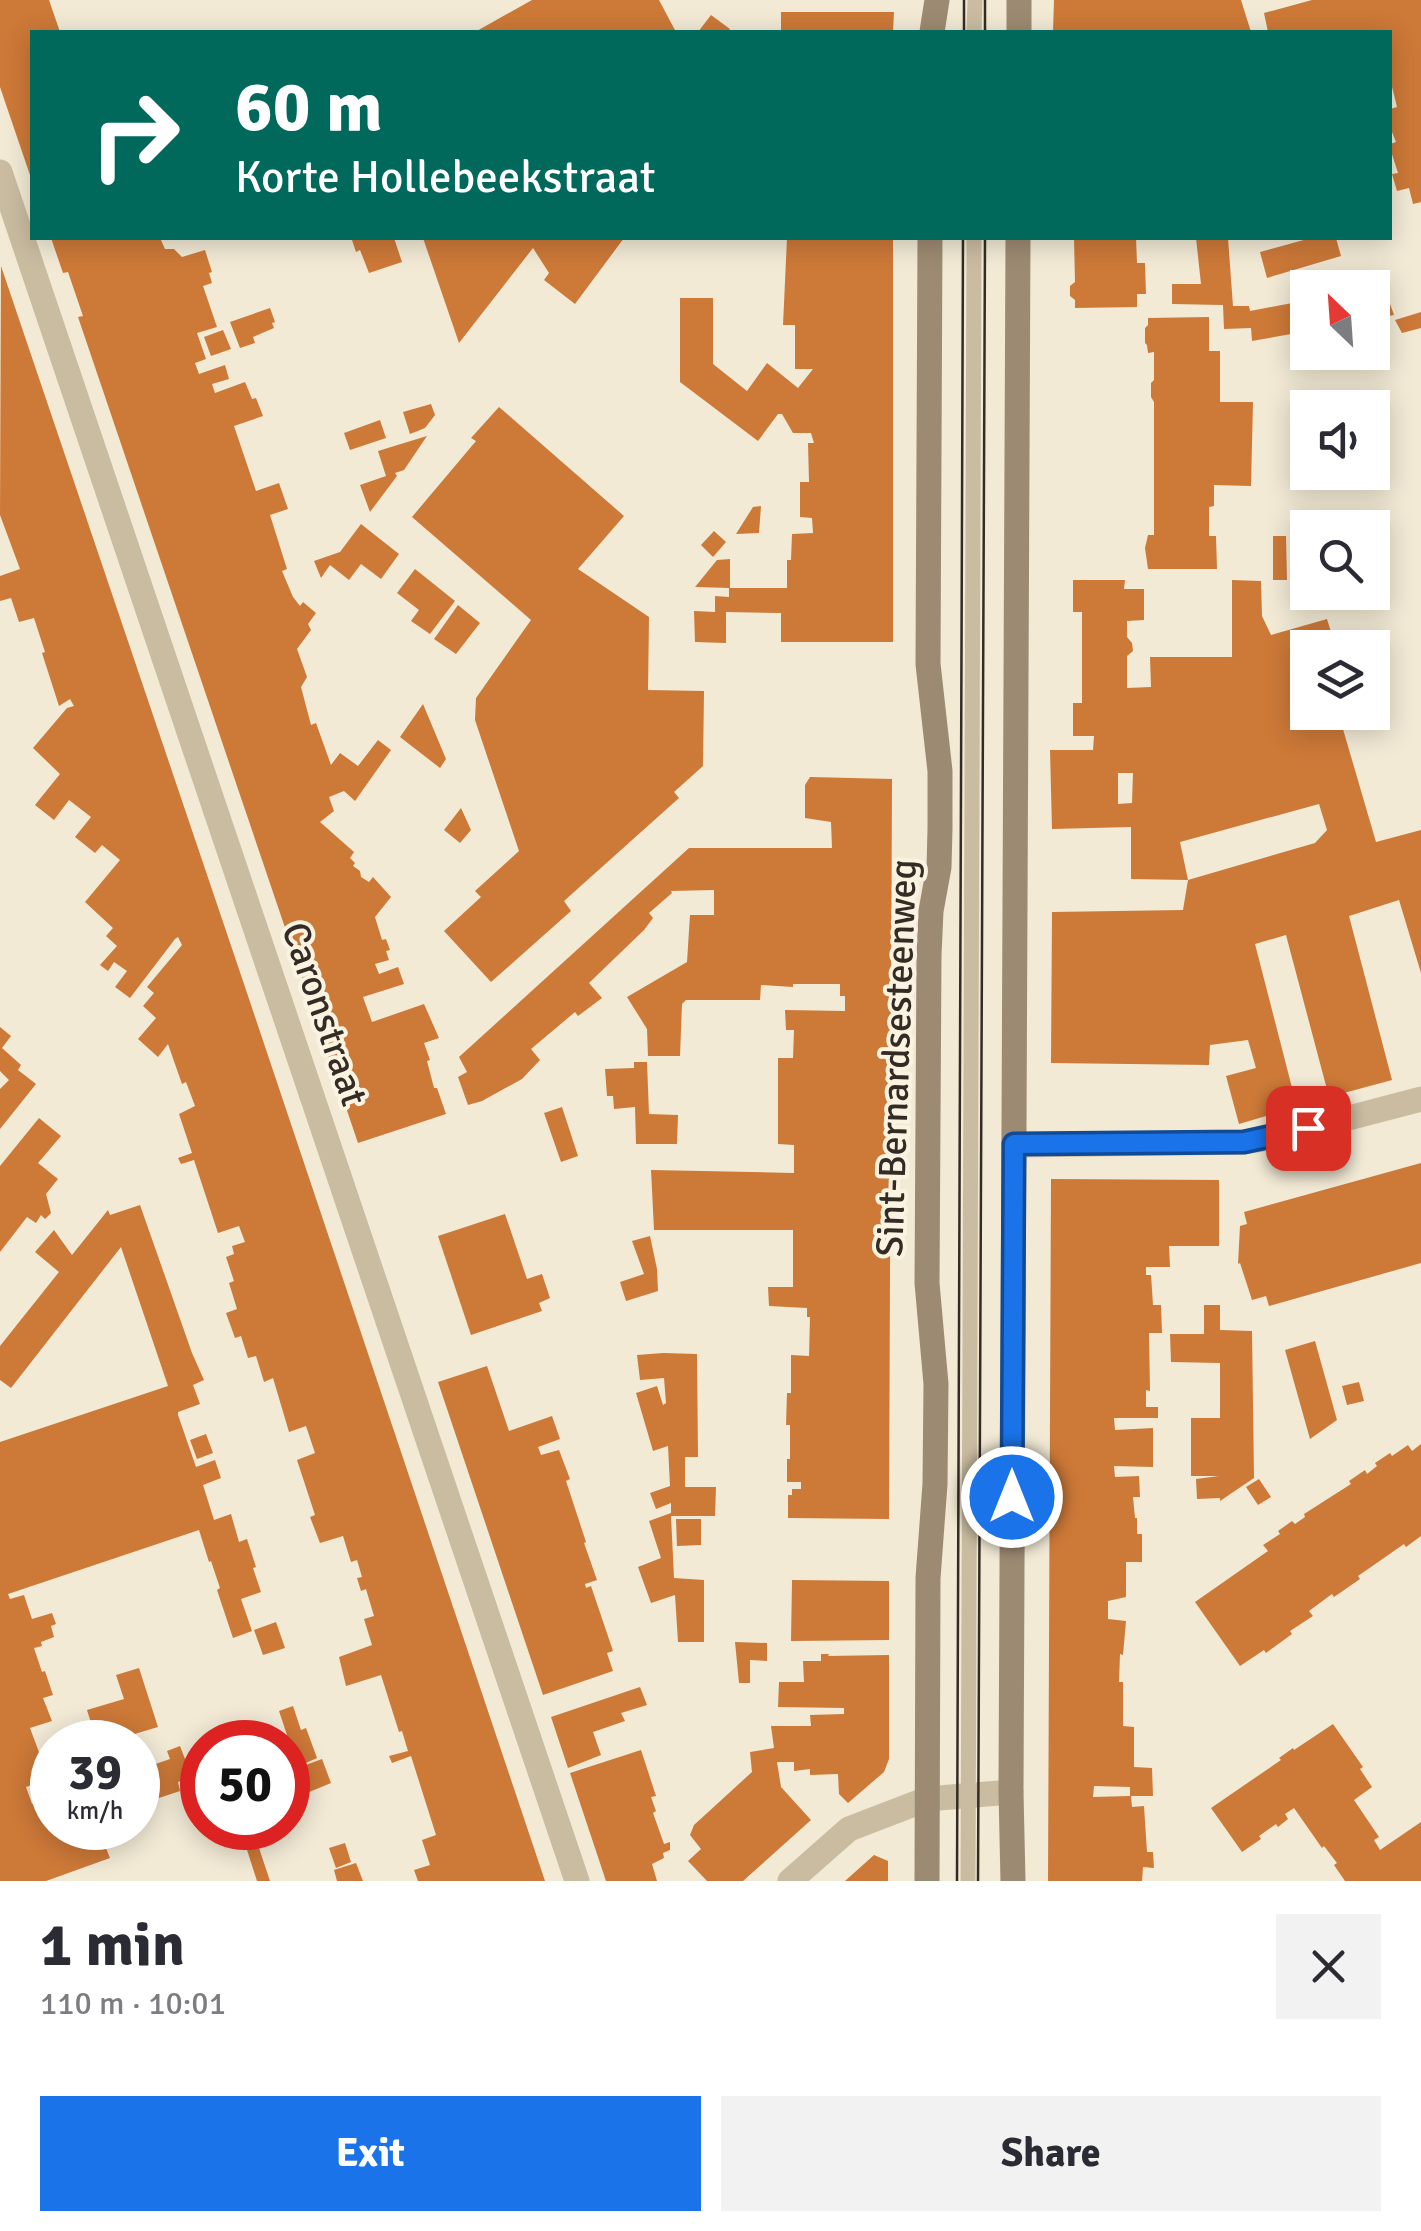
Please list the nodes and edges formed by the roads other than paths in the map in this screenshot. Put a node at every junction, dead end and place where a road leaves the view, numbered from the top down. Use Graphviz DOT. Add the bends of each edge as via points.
graph roads {
  1 [pos="938,0"];
  2 [pos="975,0"];
  3 [pos="1019,0"];
  4 [pos="932,30"];
  5 [pos="974,30"];
  6 [pos="1019,30"];
  7 [pos="0,172"];
  8 [pos="930,240"];
  9 [pos="974,240"];
  10 [pos="1018,240"];
  11 [pos="1421,1098"];
  12 [pos="1014,1144"];
  13 [pos="1011,1792"];
  14 [pos="968,1796"];
  15 [pos="926,1799"];
  16 [pos="577,1881"];
  17 [pos="790,1881"];
  18 [pos="927,1881"];
  19 [pos="968,1881"];
  20 [pos="1013,1881"];
  1 -- 4 [label="main road"];
  2 -- 5 [label="lane"];
  3 -- 6 [label="main road"];
  7 -- 16 [label="street, Caronstraat"];
  8 -- 15 [label="main road, Sint-Bernardsesteenweg" via="928,664 940,829 929,954 927,1283 936,1384"];
  9 -- 14 [label="lane"];
  10 -- 12 [label="main road"];
  11 -- 12 [label="street" via="1244,1142"];
  12 -- 13 [label="main road"];
  13 -- 14 [label="street"];
  13 -- 20 [label="main road"];
  14 -- 15 [label="street"];
  14 -- 19 [label="lane"];
  15 -- 17 [label="street" via="849,1829"];
  15 -- 18 [label="main road, Sint-Bernardsesteenweg"];
}
